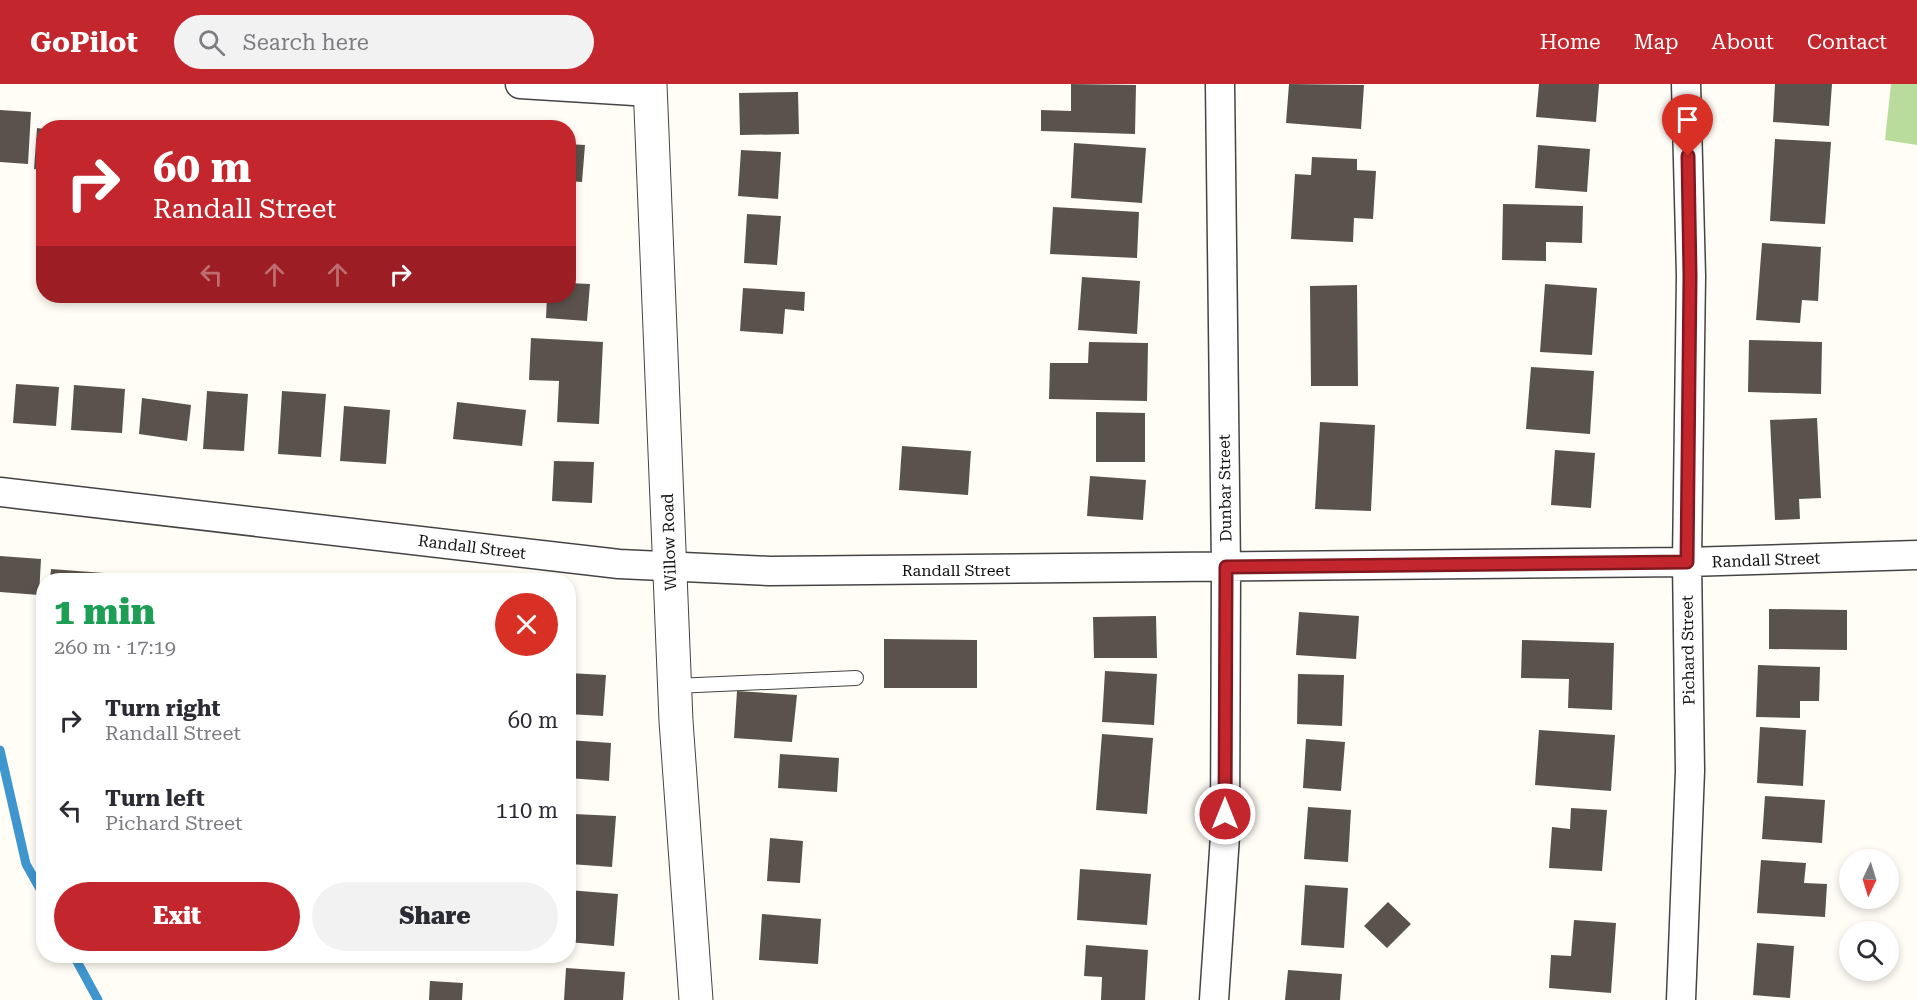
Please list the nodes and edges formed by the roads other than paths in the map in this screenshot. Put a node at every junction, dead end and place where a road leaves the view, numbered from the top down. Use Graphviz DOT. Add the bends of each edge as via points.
graph roads {
  1 [pos="520,84"];
  2 [pos="1220,84"];
  3 [pos="1686,84"];
  4 [pos="650,88"];
  5 [pos="0,492"];
  6 [pos="1917,555"];
  7 [pos="1687,562"];
  8 [pos="670,567"];
  9 [pos="1226,567"];
  10 [pos="856,678"];
  11 [pos="675,686"];
  12 [pos="696,1000"];
  13 [pos="1214,1000"];
  14 [pos="1681,1000"];
  1 -- 4 [label="street"];
  2 -- 9 [label="street, Dunbar Street"];
  3 -- 7 [label="street, Pichard Street" via="1690,276"];
  4 -- 8 [label="street, Willow Road"];
  5 -- 8 [label="street, Randall Street"];
  6 -- 7 [label="street, Randall Street"];
  7 -- 9 [label="street, Randall Street"];
  7 -- 14 [label="street, Pichard Street" via="1690,771"];
  8 -- 9 [label="street, Randall Street" via="770,571"];
  8 -- 11 [label="street, Willow Road"];
  9 -- 13 [label="street, Dunbar Street" via="1225,836"];
  10 -- 11 [label="lane"];
  11 -- 12 [label="street, Willow Road"];
}
